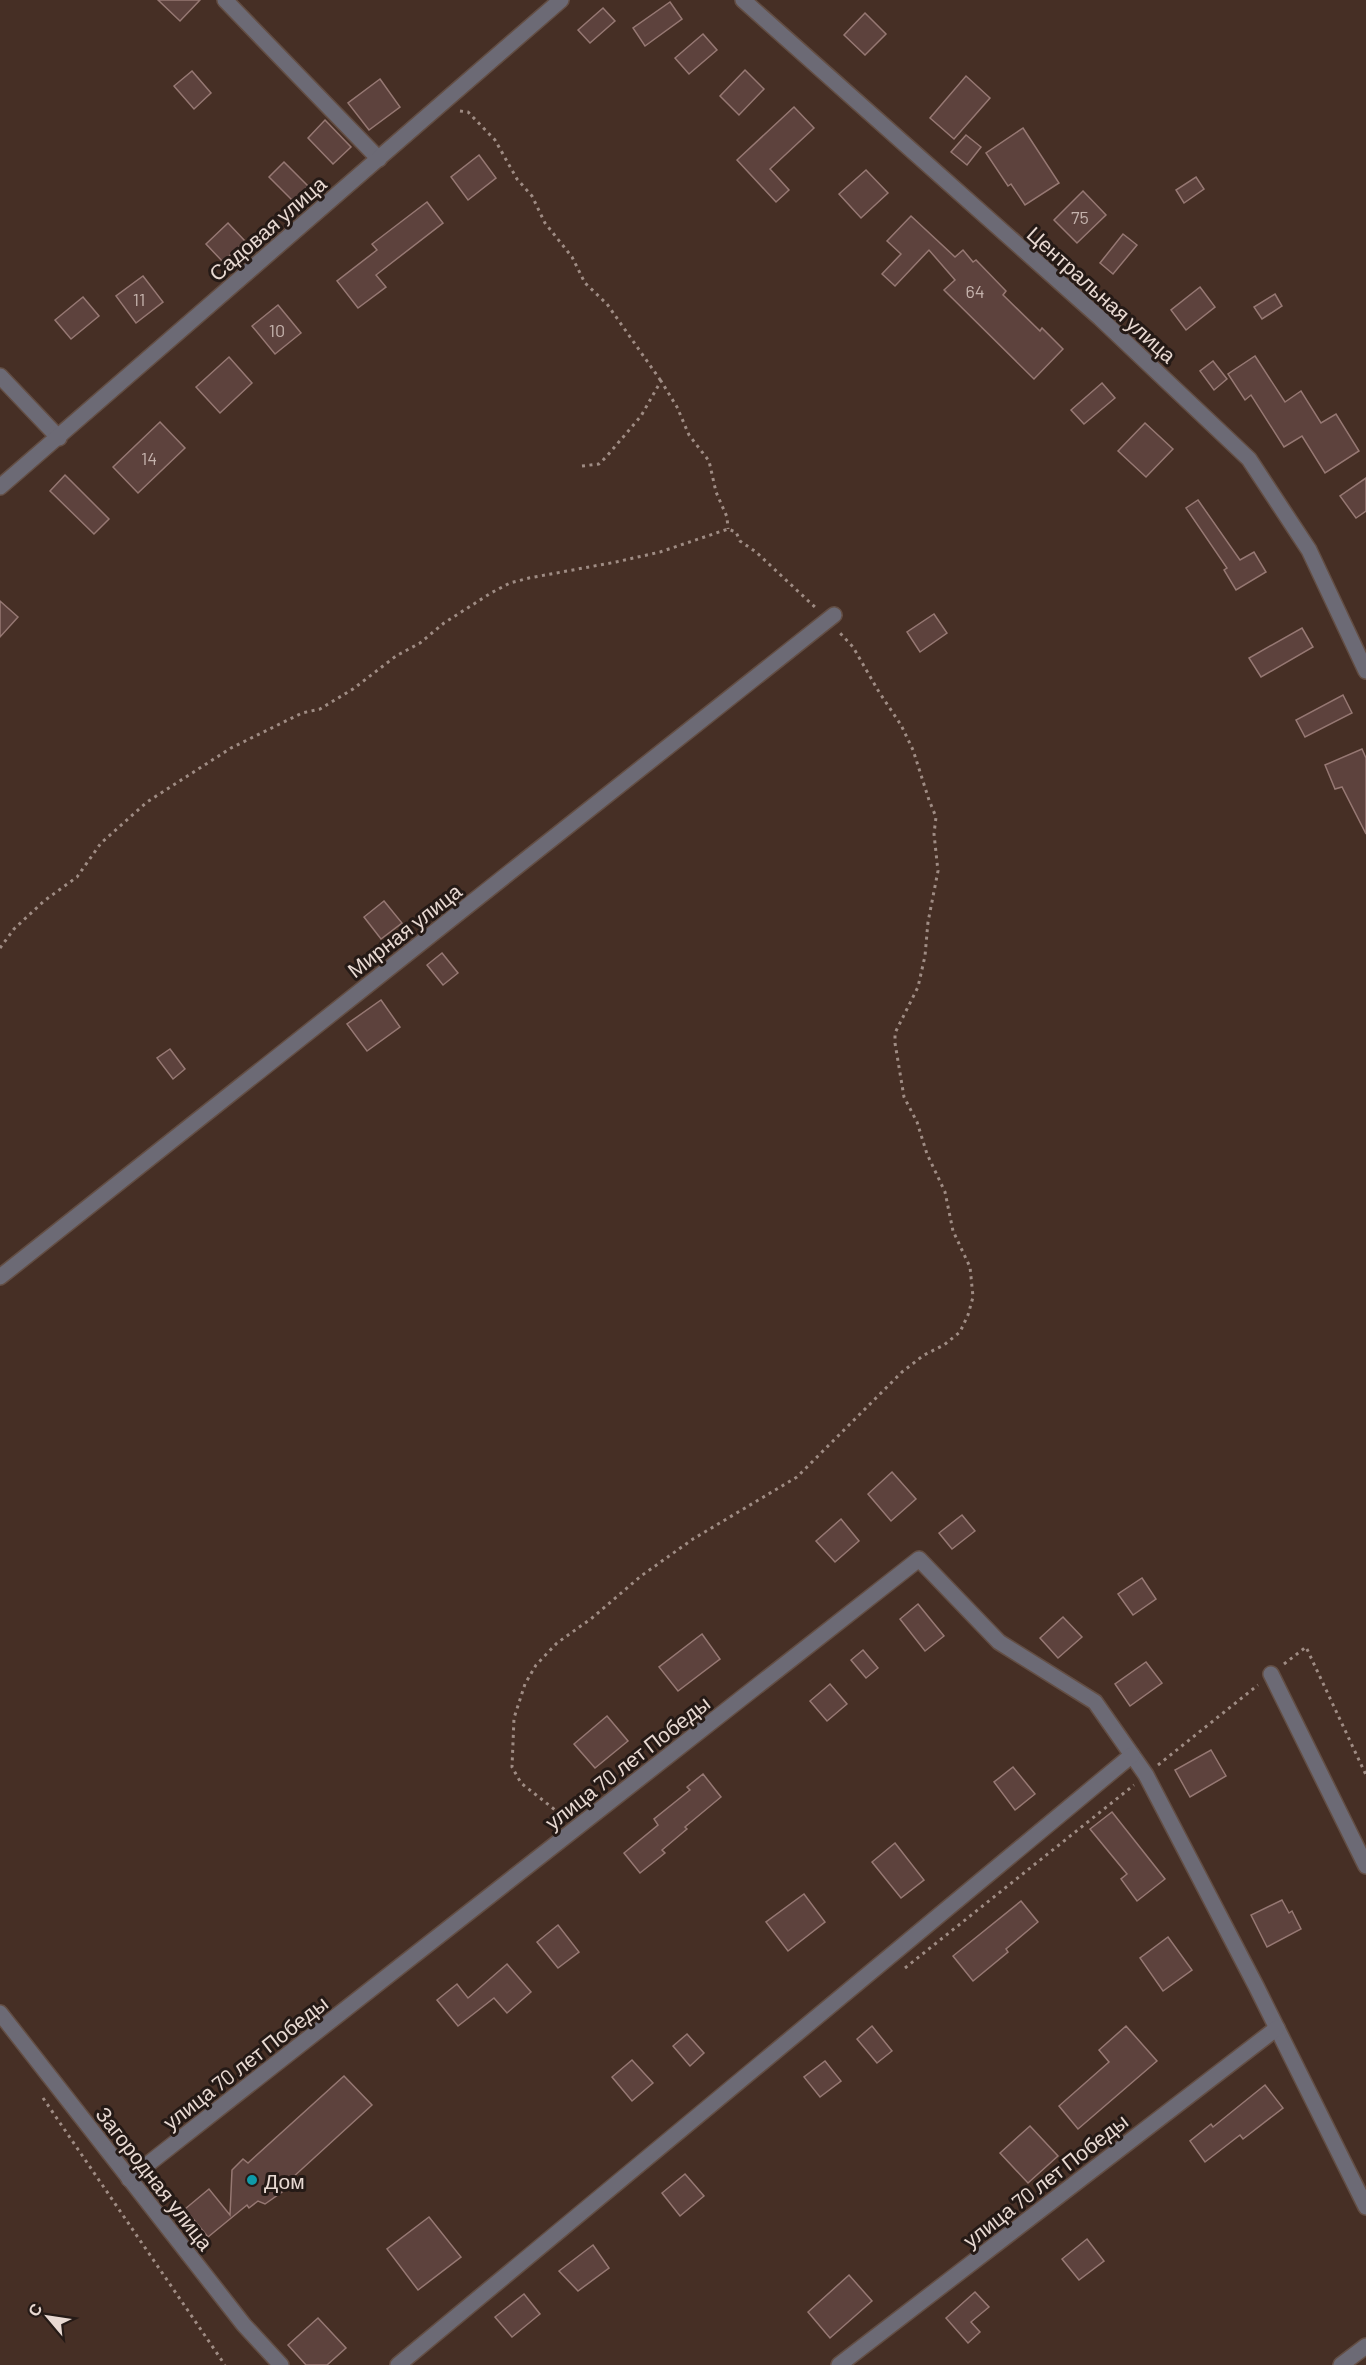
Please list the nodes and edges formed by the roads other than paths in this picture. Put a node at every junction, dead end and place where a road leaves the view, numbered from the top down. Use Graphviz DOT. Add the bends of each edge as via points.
graph roads {
  1 [pos="225,0"];
  2 [pos="561,0"];
  3 [pos="743,0"];
  4 [pos="379,159"];
  5 [pos="0,376"];
  6 [pos="59,438"];
  7 [pos="0,487"];
  8 [pos="830,618"];
  9 [pos="1366,671"];
  10 [pos="0,1277"];
  11 [pos="1271,1674"];
  12 [pos="1132,1755"];
  13 [pos="1366,1866"];
  14 [pos="0,2013"];
  15 [pos="1277,2028"];
  16 [pos="129,2179"];
  17 [pos="1366,2207"];
  18 [pos="1366,2346"];
  19 [pos="281,2365"];
  20 [pos="398,2365"];
  21 [pos="840,2365"];
  22 [pos="1341,2365"];
  1 -- 4 [label="street"];
  2 -- 4 [label="street, Садовая улица"];
  3 -- 9 [label="street, Центральная улица" via="1100,318 1249,459 1309,550"];
  4 -- 6 [label="street, Садовая улица"];
  5 -- 6 [label="street"];
  6 -- 7 [label="street, Садовая улица"];
  8 -- 10 [label="street, Мирная улица"];
  11 -- 13 [label="street"];
  12 -- 15 [label="street, улица 70 лет Победы"];
  12 -- 16 [label="street, улица 70 лет Победы" via="1095,1702 999,1642 919,1559"];
  12 -- 20 [label="street"];
  14 -- 16 [label="street, Загородная улица"];
  15 -- 17 [label="street, улица 70 лет Победы"];
  15 -- 21 [label="street, улица 70 лет Победы"];
  16 -- 19 [label="street, Загородная улица" via="244,2325"];
  18 -- 22 [label="street"];
}
